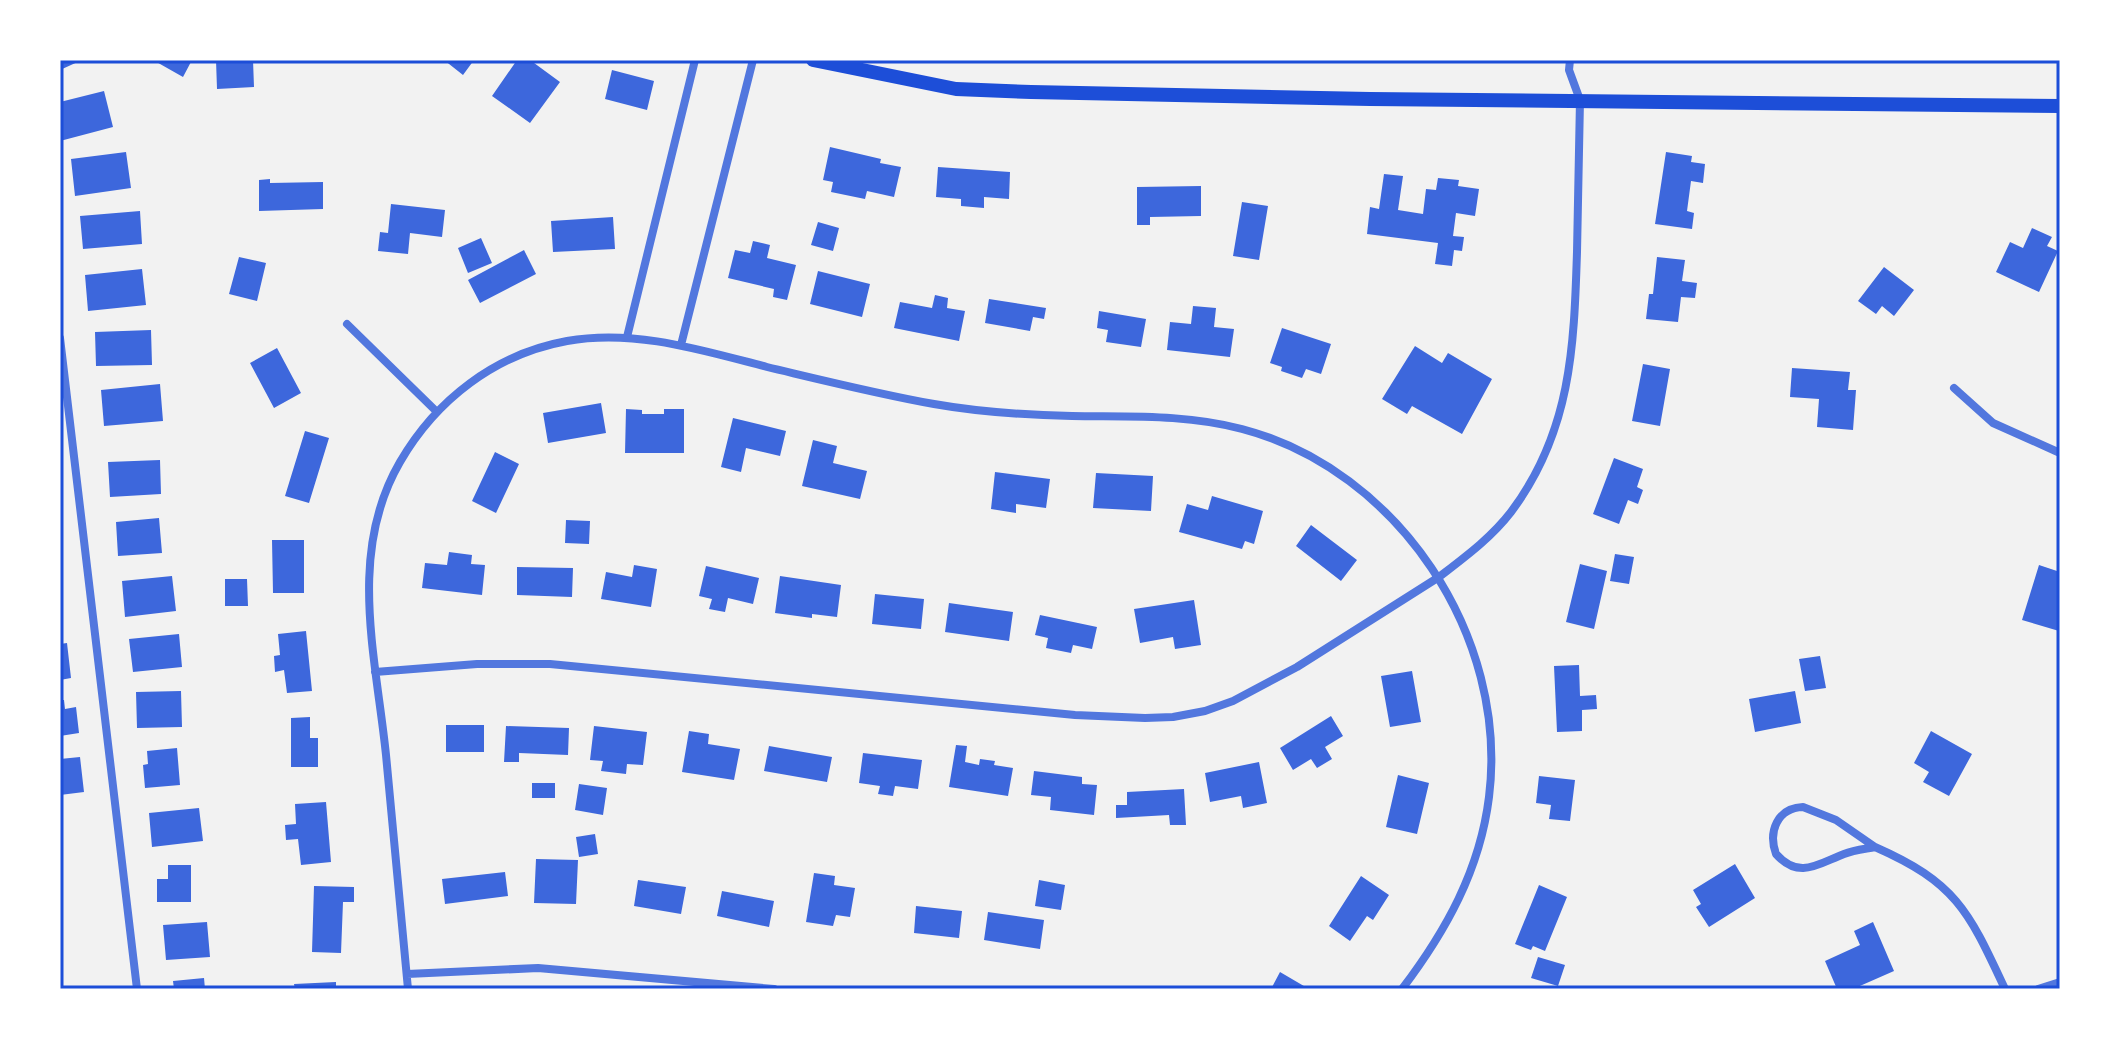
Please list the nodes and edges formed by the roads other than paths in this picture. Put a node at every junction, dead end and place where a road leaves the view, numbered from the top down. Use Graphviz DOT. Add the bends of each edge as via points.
graph roads {
  1 [pos="695,60"];
  2 [pos="753,60"];
  3 [pos="813,60"];
  4 [pos="1570,60"];
  5 [pos="1580,100"];
  6 [pos="2060,106"];
  7 [pos="347,324"];
  8 [pos="627,337"];
  9 [pos="60,338"];
  10 [pos="681,345"];
  11 [pos="1954,388"];
  12 [pos="437,412"];
  13 [pos="2060,453"];
  14 [pos="1439,577"];
  15 [pos="375,672"];
  16 [pos="1875,847"];
  17 [pos="407,974"];
  18 [pos="2060,982"];
  19 [pos="137,989"];
  20 [pos="408,989"];
  21 [pos="774,989"];
  22 [pos="1402,989"];
  23 [pos="2005,989"];
  24 [pos="2038,989"];
  1 -- 8 [label="street"];
  2 -- 10 [label="street"];
  3 -- 5 [label="main road" via="971,90"];
  4 -- 5 [label="street"];
  5 -- 6 [label="main road"];
  5 -- 14 [label="street" via="1576,297 1565,399 1546,456 1511,512 1492,535"];
  7 -- 12 [label="street"];
  8 -- 10 [label="street"];
  8 -- 12 [label="street" via="566,341 533,350 485,371"];
  9 -- 19 [label="street"];
  10 -- 14 [label="street" via="938,405 1024,414 1189,419 1255,433 1320,462 1369,497"];
  11 -- 13 [label="street" via="1993,423"];
  12 -- 15 [label="street" via="401,460 376,516 369,571"];
  14 -- 15 [label="street" via="1264,685 1205,711 1173,717 1075,715 550,664"];
  14 -- 22 [label="street" via="1479,675 1489,735 1490,795 1464,892 1430,953"];
  15 -- 17 [label="street"];
  16 -- 16 [label="street" via="1836,820 1803,807 1784,812 1773,834 1776,854 1801,869"];
  16 -- 23 [label="street" via="1928,875 1963,907"];
  17 -- 20 [label="street"];
  17 -- 21 [label="street" via="538,968"];
  18 -- 24 [label="street"];
}
